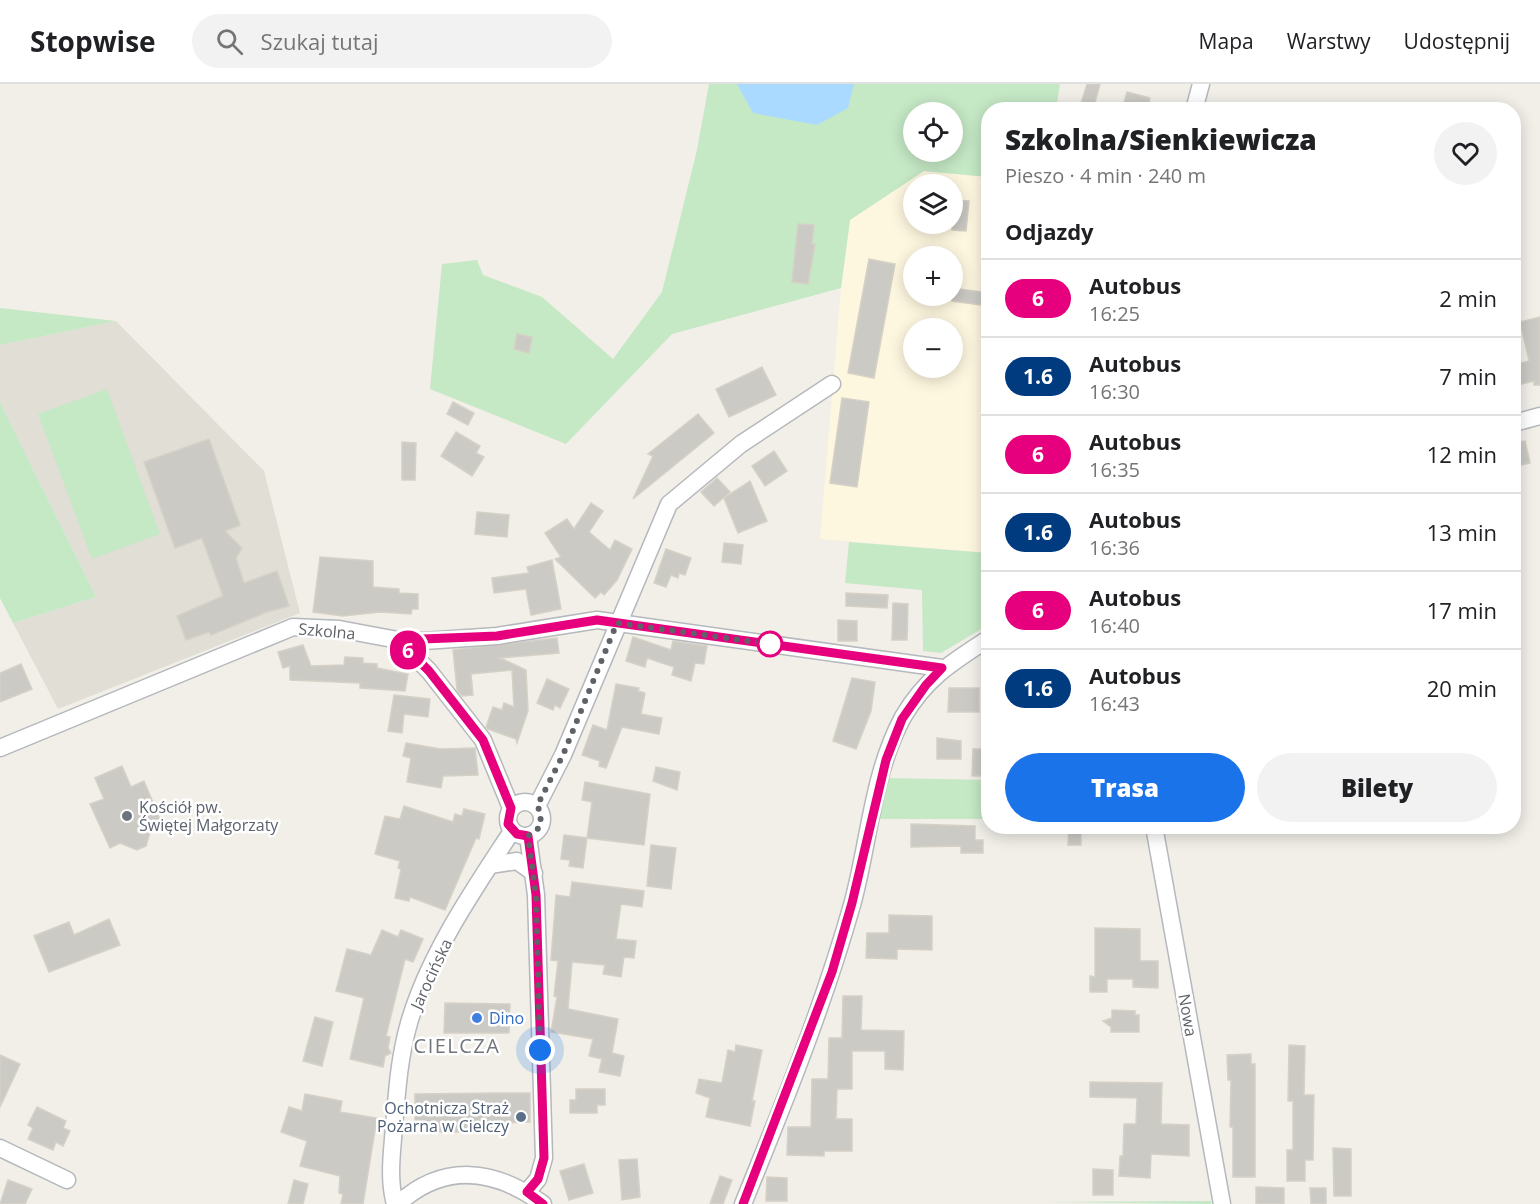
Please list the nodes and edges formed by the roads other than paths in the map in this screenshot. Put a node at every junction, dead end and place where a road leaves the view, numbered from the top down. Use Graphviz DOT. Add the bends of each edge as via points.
graph roads {
  1 [pos="1201,84"];
  2 [pos="1196,102"];
  3 [pos="832,384"];
  4 [pos="1540,416"];
  5 [pos="1521,421"];
  6 [pos="617,623"];
  7 [pos="398,640"];
  8 [pos="981,643"];
  9 [pos="942,668"];
  10 [pos="0,748"];
  11 [pos="537,806"];
  12 [pos="511,808"];
  13 [pos="520,834"];
  14 [pos="1156,834"];
  15 [pos="490,865"];
  16 [pos="534,873"];
  17 [pos="0,1148"];
  18 [pos="67,1180"];
  19 [pos="527,1192"];
  20 [pos="396,1204"];
  21 [pos="543,1204"];
  22 [pos="743,1204"];
  23 [pos="1222,1204"];
  1 -- 2 [label="street"];
  3 -- 6 [label="street" via="741,444 669,504"];
  4 -- 5 [label="street"];
  6 -- 7 [label="street, Szkolna" via="597,620 497,636"];
  6 -- 9 [label="street, Szkolna"];
  6 -- 11 [label="street" via="563,755"];
  7 -- 10 [label="street, Szkolna" via="339,628 292,627"];
  7 -- 12 [label="street" via="429,671 483,740"];
  8 -- 9 [label="street"];
  9 -- 22 [label="street" via="902,719 886,760 832,972"];
  11 -- 12 [label="street" via="526,802"];
  11 -- 13 [label="street" via="540,827"];
  12 -- 13 [label="street" via="508,824"];
  13 -- 15 [label="street, Jarocińska"];
  13 -- 16 [label="street"];
  14 -- 23 [label="street, Nowa"];
  15 -- 16 [label="street" via="517,861"];
  15 -- 20 [label="street, Jarocińska" via="430,969 409,1023 398,1073 391,1166 391,1190"];
  16 -- 19 [label="street" via="544,1158 538,1179"];
  17 -- 18 [label="street"];
  19 -- 20 [label="street, Jarocińska" via="507,1182 460,1175 440,1177"];
  19 -- 21 [label="street, Jarocińska"];
}
